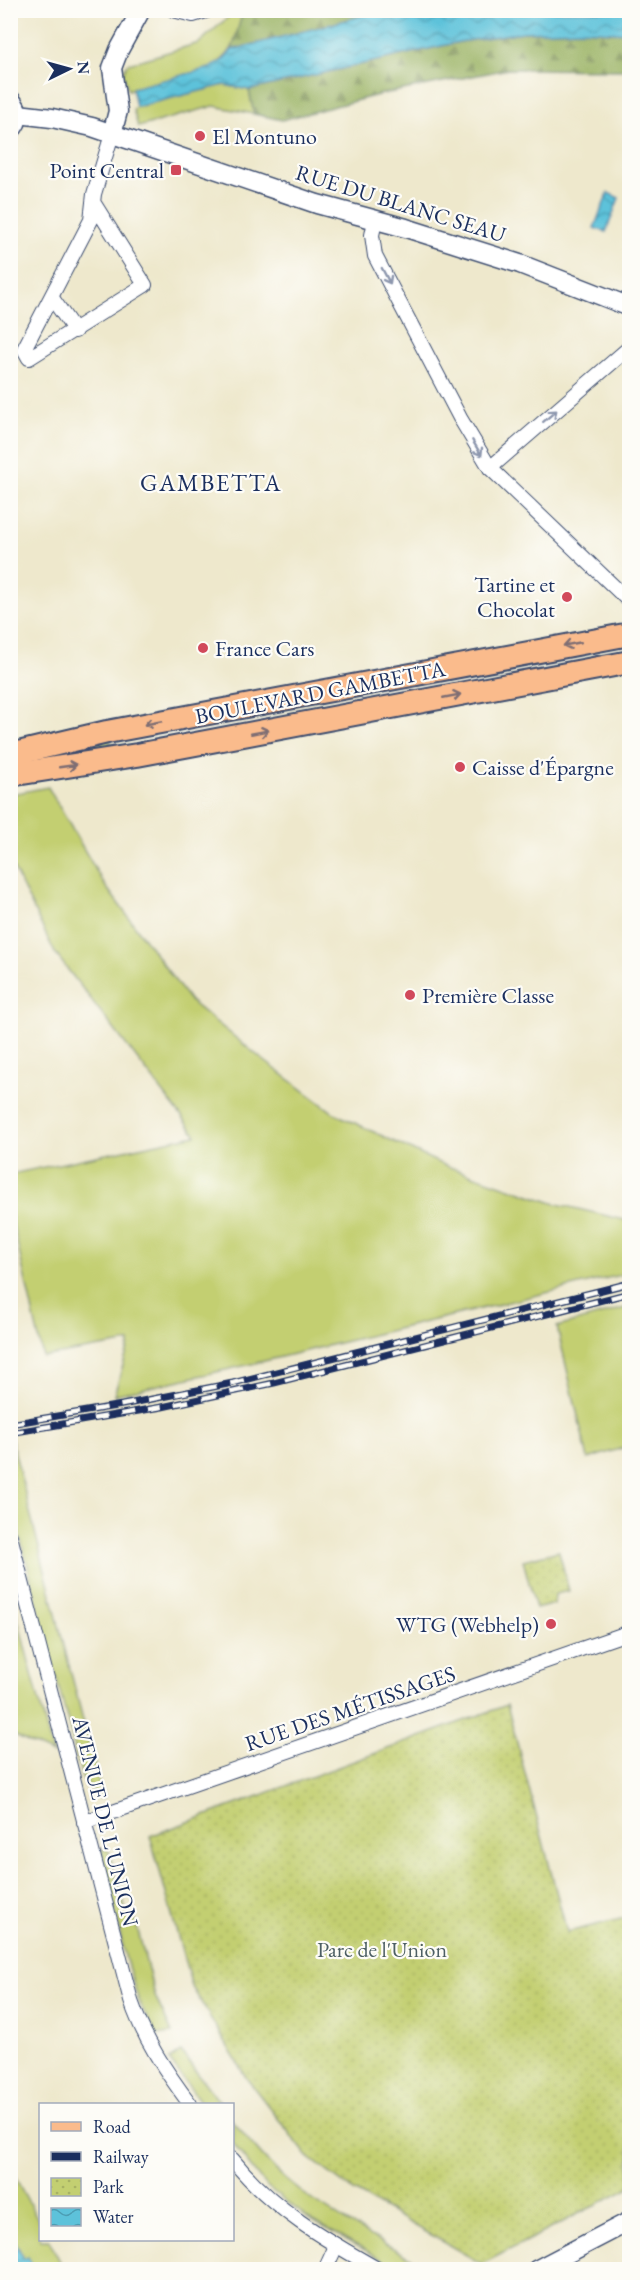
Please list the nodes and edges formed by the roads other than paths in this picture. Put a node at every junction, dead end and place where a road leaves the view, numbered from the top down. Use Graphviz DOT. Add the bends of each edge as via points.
graph roads {
  1 [pos="141,10"];
  2 [pos="173,10"];
  3 [pos="206,12"];
  4 [pos="14,106"];
  5 [pos="10,131"];
  6 [pos="112,134"];
  7 [pos="93,202"];
  8 [pos="375,221"];
  9 [pos="52,298"];
  10 [pos="630,307"];
  11 [pos="75,331"];
  12 [pos="630,347"];
  13 [pos="490,468"];
  14 [pos="630,602"];
  15 [pos="630,634"];
  16 [pos="630,662"];
  17 [pos="10,755"];
  18 [pos="10,775"];
  19 [pos="10,1536"];
  20 [pos="630,1632"];
  21 [pos="84,1822"];
  22 [pos="189,2103"];
  23 [pos="234,2161"];
  24 [pos="630,2221"];
  25 [pos="336,2246"];
  26 [pos="325,2270"];
  27 [pos="380,2270"];
  28 [pos="536,2270"];
  1 -- 6 [label="street" via="112,68 118,104"];
  2 -- 3 [label="street" via="185,15"];
  4 -- 5 [label="street" via="17,123"];
  4 -- 6 [label="street, RUE DU BLANC SEAU"];
  6 -- 7 [label="street"];
  6 -- 8 [label="street, RUE DU BLANC SEAU"];
  7 -- 9 [label="street" via="91,220"];
  7 -- 11 [label="street" via="145,285"];
  8 -- 10 [label="street, RUE DU BLANC SEAU" via="520,264"];
  8 -- 13 [label="street, one-way" via="375,256"];
  9 -- 11 [label="street"];
  9 -- 11 [label="street" via="24,349 29,358"];
  13 -- 12 [label="street, one-way"];
  13 -- 14 [label="street"];
  15 -- 17 [label="main road, BOULEVARD GAMBETTA, one-way" via="123,729"];
  18 -- 16 [label="main road, BOULEVARD GAMBETTA, one-way" via="126,757"];
  19 -- 21 [label="street, AVENUE DE L'UNION"];
  20 -- 21 [label="street, RUE DES MÉTISSAGES"];
  21 -- 22 [label="street, AVENUE DE L'UNION" via="134,2012 157,2057"];
  23 -- 25 [label="street" via="271,2201"];
  24 -- 28 [label="street"];
  25 -- 26 [label="street"];
  25 -- 27 [label="street"];
}
